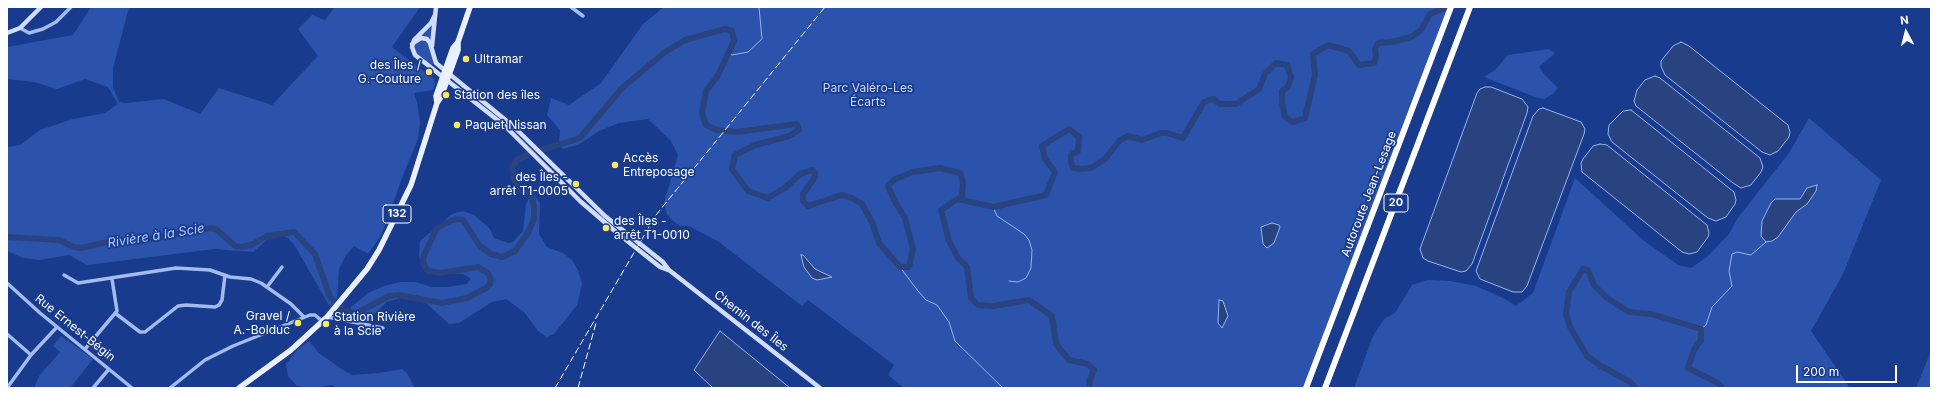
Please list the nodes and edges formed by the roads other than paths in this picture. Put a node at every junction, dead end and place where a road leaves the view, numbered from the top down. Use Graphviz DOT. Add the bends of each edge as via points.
graph roads {
  1 [pos="41,7"];
  2 [pos="71,7"];
  3 [pos="436,7"];
  4 [pos="470,7"];
  5 [pos="571,7"];
  6 [pos="1452,7"];
  7 [pos="1470,7"];
  8 [pos="435,15"];
  9 [pos="583,16"];
  10 [pos="20,28"];
  11 [pos="7,33"];
  12 [pos="412,44"];
  13 [pos="432,51"];
  14 [pos="446,75"];
  15 [pos="542,158"];
  16 [pos="282,267"];
  17 [pos="64,275"];
  18 [pos="225,275"];
  19 [pos="112,278"];
  20 [pos="7,283"];
  21 [pos="267,287"];
  22 [pos="116,314"];
  23 [pos="327,316"];
  24 [pos="304,317"];
  25 [pos="322,321"];
  26 [pos="57,327"];
  27 [pos="383,328"];
  28 [pos="7,334"];
  29 [pos="85,349"];
  30 [pos="31,355"];
  31 [pos="109,369"];
  32 [pos="7,388"];
  33 [pos="93,388"];
  34 [pos="132,388"];
  35 [pos="170,388"];
  36 [pos="239,388"];
  37 [pos="820,388"];
  38 [pos="1306,388"];
  39 [pos="1326,388"];
  1 -- 10 [label="main road"];
  2 -- 10 [label="street" via="56,22 43,29 29,33"];
  3 -- 8 [label="main road"];
  4 -- 14 [label="main road, 132" via="458,42 458,50"];
  5 -- 9 [label="street"];
  6 -- 38 [label="highway, Autoroute Jean-Lesage / 20"];
  7 -- 39 [label="highway, 20"];
  8 -- 12 [label="main road"];
  8 -- 13 [label="main road"];
  10 -- 11 [label="main road"];
  12 -- 13 [label="main road" via="421,38 427,39"];
  12 -- 14 [label="main road" via="412,52 415,55"];
  13 -- 14 [label="main road" via="436,63"];
  14 -- 15 [label="main road, Chemin des Îles"];
  14 -- 15 [label="main road, Chemin des Îles" via="490,106 532,145"];
  14 -- 23 [label="main road, 132" via="411,185 395,218 367,269"];
  15 -- 37 [label="main road, Chemin des Îles" via="605,216 663,262 669,270"];
  16 -- 21 [label="street"];
  17 -- 19 [label="street" via="78,283"];
  18 -- 19 [label="street" via="210,270 176,268"];
  18 -- 21 [label="street" via="251,278"];
  18 -- 22 [label="street" via="219,305 178,306 146,332 140,332"];
  19 -- 22 [label="street"];
  20 -- 26 [label="street, Rue Ernest-Bégin"];
  21 -- 24 [label="street"];
  22 -- 29 [label="street"];
  23 -- 25 [label="main road, 132"];
  23 -- 27 [label="street"];
  24 -- 25 [label="street" via="313,314"];
  24 -- 35 [label="street" via="212,356"];
  25 -- 36 [label="main road, 132" via="291,350"];
  26 -- 29 [label="street, Rue Ernest-Bégin"];
  26 -- 30 [label="street"];
  28 -- 30 [label="street"];
  29 -- 31 [label="street, Rue Ernest-Bégin"];
  30 -- 32 [label="street"];
  31 -- 33 [label="street"];
  31 -- 34 [label="street, Rue Ernest-Bégin"];
}
